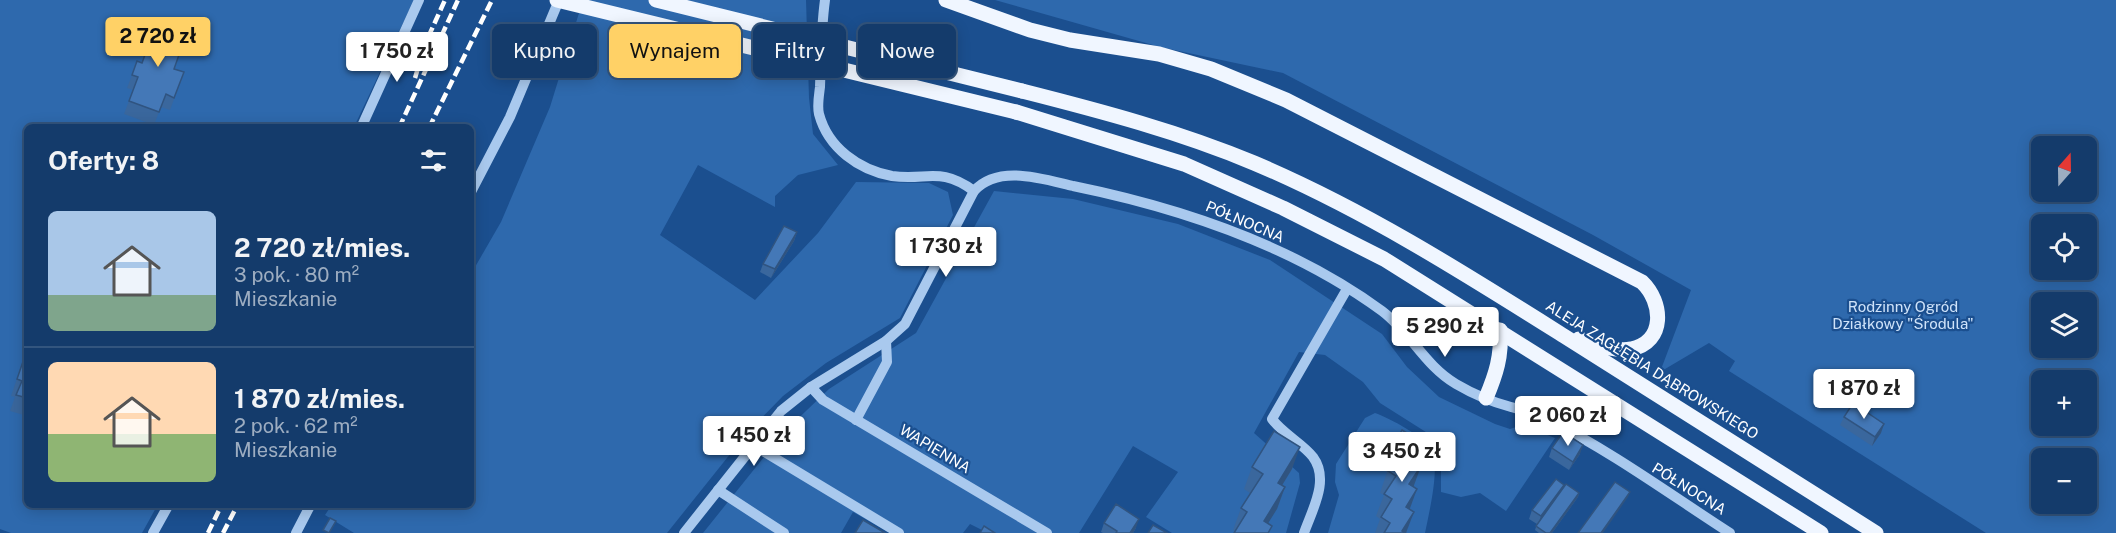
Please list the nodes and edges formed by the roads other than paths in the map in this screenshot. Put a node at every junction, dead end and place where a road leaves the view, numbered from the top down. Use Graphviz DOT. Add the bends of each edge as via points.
graph roads {
  1 [pos="419,0"];
  2 [pos="558,0"];
  3 [pos="656,0"];
  4 [pos="825,0"];
  5 [pos="946,0"];
  6 [pos="362,124"];
  7 [pos="474,186"];
  8 [pos="974,191"];
  9 [pos="1347,290"];
  10 [pos="1500,330"];
  11 [pos="1560,333"];
  12 [pos="886,341"];
  13 [pos="811,387"];
  14 [pos="1486,398"];
  15 [pos="856,420"];
  16 [pos="753,445"];
  17 [pos="718,490"];
  18 [pos="167,508"];
  19 [pos="309,508"];
  20 [pos="153,533"];
  21 [pos="296,533"];
  22 [pos="684,533"];
  23 [pos="784,533"];
  24 [pos="898,533"];
  25 [pos="1047,533"];
  26 [pos="1304,533"];
  27 [pos="1730,533"];
  28 [pos="1821,533"];
  29 [pos="1876,533"];
  1 -- 6 [label="street"];
  2 -- 7 [label="street" via="510,117"];
  2 -- 10 [label="main road, bridge" via="1016,111 1174,161 1229,183 1384,259"];
  3 -- 11 [label="main road, ALEJA ZAGŁĘBIA DĄBROWSKIEGO, bridge" via="1022,91 1190,140 1288,178 1391,230"];
  4 -- 8 [label="street" via="819,113 844,154 865,169 894,176 928,174 957,178"];
  5 -- 11 [label="main road" via="1030,30 1159,54 1254,86 1641,282 1658,303 1660,318 1651,336 1630,349 1611,348"];
  8 -- 9 [label="street, PÓŁNOCNA" via="982,183 1007,176 1118,195 1226,228"];
  8 -- 12 [label="street" via="905,324"];
  9 -- 14 [label="street, PÓŁNOCNA" via="1383,312 1427,362 1454,383"];
  9 -- 26 [label="street" via="1272,419 1282,433 1312,456 1320,473 1318,493"];
  10 -- 14 [label="main road" via="1502,351"];
  10 -- 28 [label="main road"];
  11 -- 29 [label="main road, ALEJA ZAGŁĘBIA DĄBROWSKIEGO"];
  12 -- 13 [label="street"];
  12 -- 15 [label="street" via="887,362"];
  13 -- 15 [label="street, WAPIENNA" via="823,400"];
  13 -- 16 [label="street" via="781,411"];
  14 -- 27 [label="street, PÓŁNOCNA" via="1550,420"];
  15 -- 25 [label="street, WAPIENNA"];
  16 -- 17 [label="street"];
  16 -- 24 [label="street"];
  17 -- 22 [label="street"];
  17 -- 23 [label="street"];
  18 -- 20 [label="street"];
  19 -- 21 [label="street"];
}
